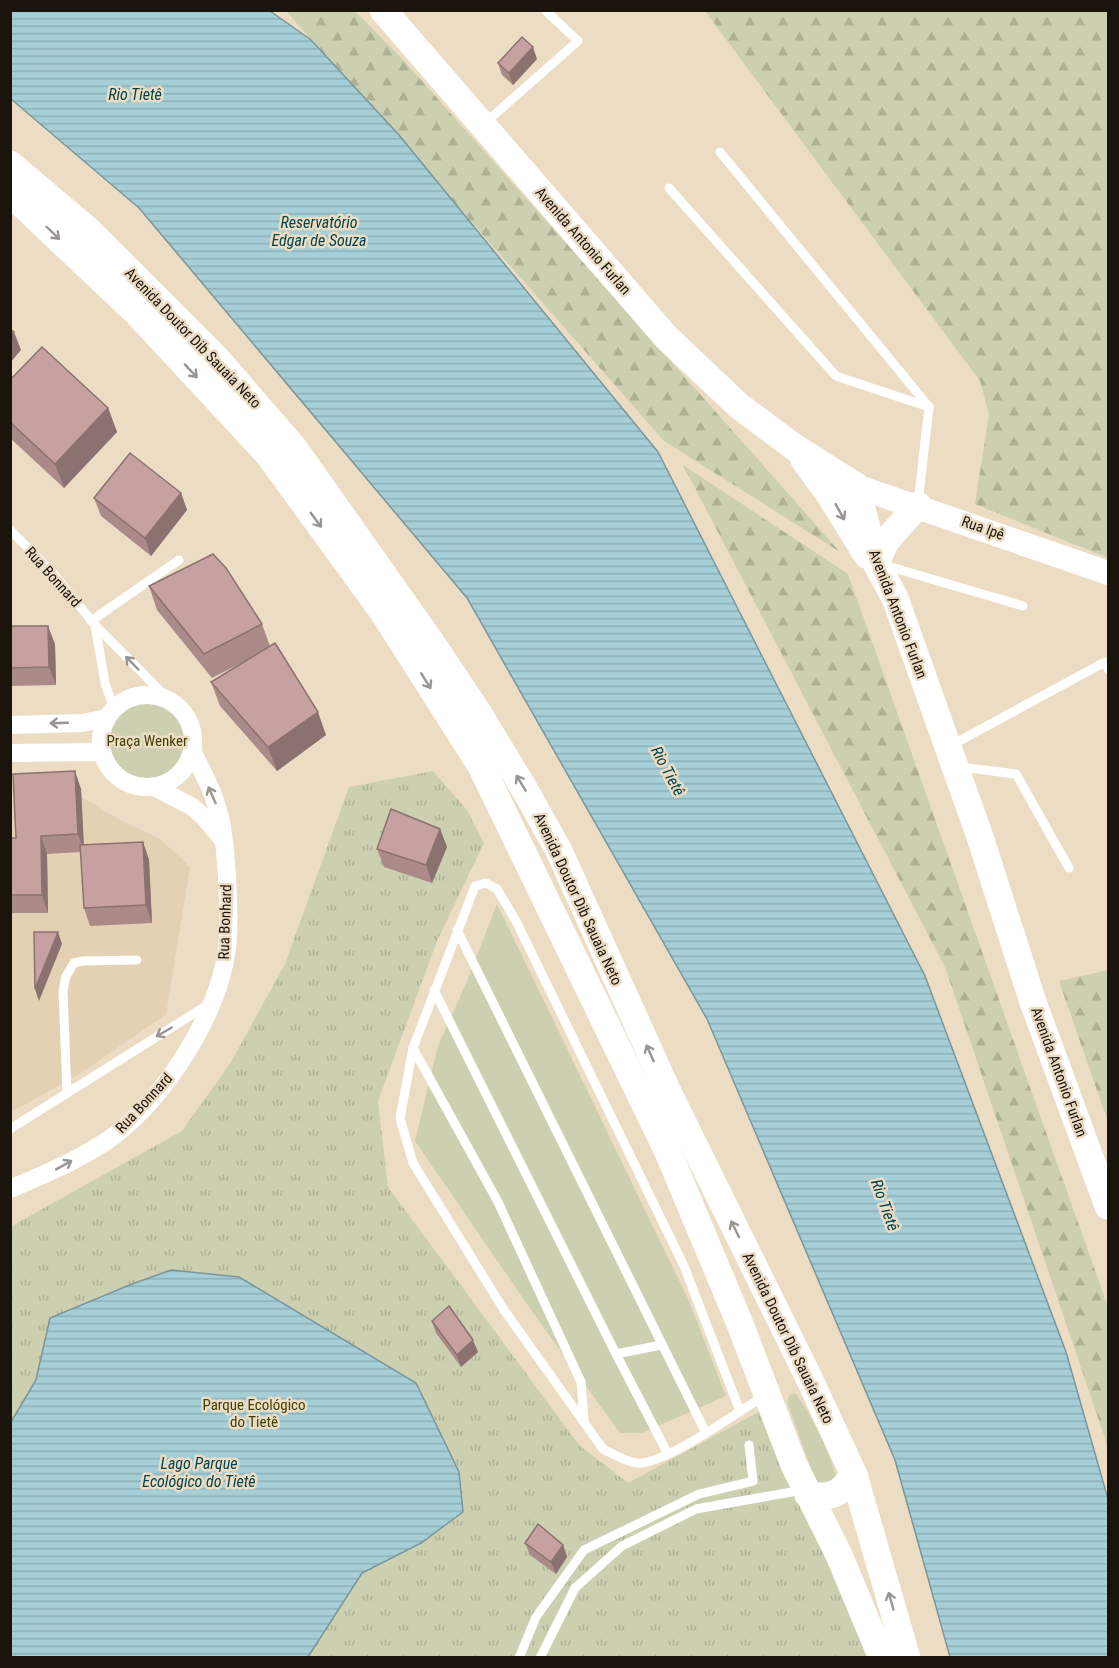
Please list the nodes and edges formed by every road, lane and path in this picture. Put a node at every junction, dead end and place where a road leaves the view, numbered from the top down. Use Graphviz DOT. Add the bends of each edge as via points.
graph roads {
  1 [pos="383,10"];
  2 [pos="545,10"];
  3 [pos="483,125"];
  4 [pos="720,152"];
  5 [pos="10,164"];
  6 [pos="669,188"];
  7 [pos="10,193"];
  8 [pos="929,407"];
  9 [pos="794,447"];
  10 [pos="856,486"];
  11 [pos="918,505"];
  12 [pos="10,530"];
  13 [pos="179,560"];
  14 [pos="876,563"];
  15 [pos="1108,573"];
  16 [pos="895,598"];
  17 [pos="1023,606"];
  18 [pos="93,623"];
  19 [pos="1108,669"];
  20 [pos="169,700"];
  21 [pos="110,713"];
  22 [pos="10,724"];
  23 [pos="192,750"];
  24 [pos="102,752"];
  25 [pos="10,753"];
  26 [pos="951,757"];
  27 [pos="154,787"];
  28 [pos="224,842"];
  29 [pos="1069,868"];
  30 [pos="457,930"];
  31 [pos="137,960"];
  32 [pos="434,990"];
  33 [pos="214,1001"];
  34 [pos="413,1048"];
  35 [pos="67,1093"];
  36 [pos="10,1129"];
  37 [pos="10,1190"];
  38 [pos="1108,1206"];
  39 [pos="661,1345"];
  40 [pos="616,1354"];
  41 [pos="809,1378"];
  42 [pos="766,1391"];
  43 [pos="740,1411"];
  44 [pos="584,1422"];
  45 [pos="706,1433"];
  46 [pos="749,1445"];
  47 [pos="668,1454"];
  48 [pos="854,1475"];
  49 [pos="807,1492"];
  50 [pos="519,1658"];
  51 [pos="540,1658"];
  52 [pos="882,1658"];
  53 [pos="907,1658"];
  1 -- 3 [label="main road, Avenida Antonio Furlan"];
  2 -- 3 [label="lane" via="578,41"];
  3 -- 9 [label="main road, Avenida Antonio Furlan" via="666,337 739,406"];
  4 -- 8 [label="lane"];
  41 -- 5 [label="main road, Avenida Doutor Dib Sauaia Neto, one-way" via="668,1092 559,851 479,714 294,448 217,359 88,231"];
  6 -- 8 [label="lane" via="836,376"];
  7 -- 42 [label="main road, Avenida Doutor Dib Sauaia Neto, one-way" via="138,314 268,454 383,612 481,766 668,1152"];
  8 -- 11 [label="lane"];
  9 -- 10 [label="main road, Avenida Antonio Furlan"];
  9 -- 16 [label="main road, one-way" via="830,494"];
  10 -- 11 [label="street, Rua Ipê"];
  10 -- 14 [label="main road, Avenida Antonio Furlan"];
  11 -- 14 [label="main road" via="886,541"];
  11 -- 15 [label="street, Rua Ipê"];
  12 -- 18 [label="lane, Rua Bonnard" via="53,573"];
  13 -- 18 [label="lane"];
  14 -- 16 [label="main road, Avenida Antonio Furlan"];
  14 -- 17 [label="lane"];
  16 -- 26 [label="main road, Avenida Antonio Furlan"];
  20 -- 18 [label="lane, Rua Bonnard, one-way"];
  18 -- 21 [label="lane, Rua Bonnard"];
  19 -- 26 [label="lane" via="1105,662"];
  20 -- 21 [label="street" via="140,695"];
  20 -- 23 [label="street" via="189,721"];
  21 -- 22 [label="street, one-way" via="82,723"];
  21 -- 24 [label="street" via="100,740"];
  23 -- 27 [label="street" via="179,774"];
  28 -- 23 [label="street, Rua Bonhard, one-way" via="216,802"];
  24 -- 25 [label="street"];
  24 -- 27 [label="street" via="115,775 134,785"];
  26 -- 29 [label="lane" via="1016,774"];
  26 -- 38 [label="main road, Avenida Antonio Furlan" via="1033,1002"];
  27 -- 28 [label="street" via="198,812"];
  28 -- 33 [label="street, Rua Bonhard" via="229,909 227,949"];
  30 -- 32 [label="lane"];
  30 -- 39 [label="lane"];
  30 -- 43 [label="lane" via="475,886 486,883 497,889 684,1266"];
  31 -- 35 [label="lane" via="74,963 66,976 63,992"];
  32 -- 34 [label="lane"];
  32 -- 40 [label="lane"];
  33 -- 35 [label="lane, one-way"];
  37 -- 33 [label="street, Rua Bonnard, one-way" via="59,1168 115,1135 150,1101 185,1058"];
  34 -- 44 [label="lane" via="503,1212 581,1382"];
  34 -- 44 [label="lane" via="400,1118 413,1162 504,1310"];
  35 -- 36 [label="lane"];
  39 -- 40 [label="lane"];
  39 -- 45 [label="lane"];
  40 -- 47 [label="lane"];
  41 -- 42 [label="main road" via="785,1370 779,1372"];
  41 -- 48 [label="main road, Avenida Doutor Dib Sauaia Neto"];
  42 -- 43 [label="lane"];
  42 -- 49 [label="main road, Avenida Doutor Dib Sauaia Neto"];
  43 -- 45 [label="lane"];
  44 -- 47 [label="lane" via="603,1449 618,1457 638,1463"];
  45 -- 47 [label="lane"];
  46 -- 50 [label="lane" via="753,1481 699,1494 584,1551 536,1617"];
  48 -- 49 [label="main road" via="836,1494 823,1497"];
  53 -- 48 [label="main road, Avenida Doutor Dib Sauaia Neto, one-way"];
  49 -- 51 [label="lane" via="696,1509 622,1546 575,1588"];
  49 -- 52 [label="main road, Avenida Doutor Dib Sauaia Neto" via="839,1555"];
}
